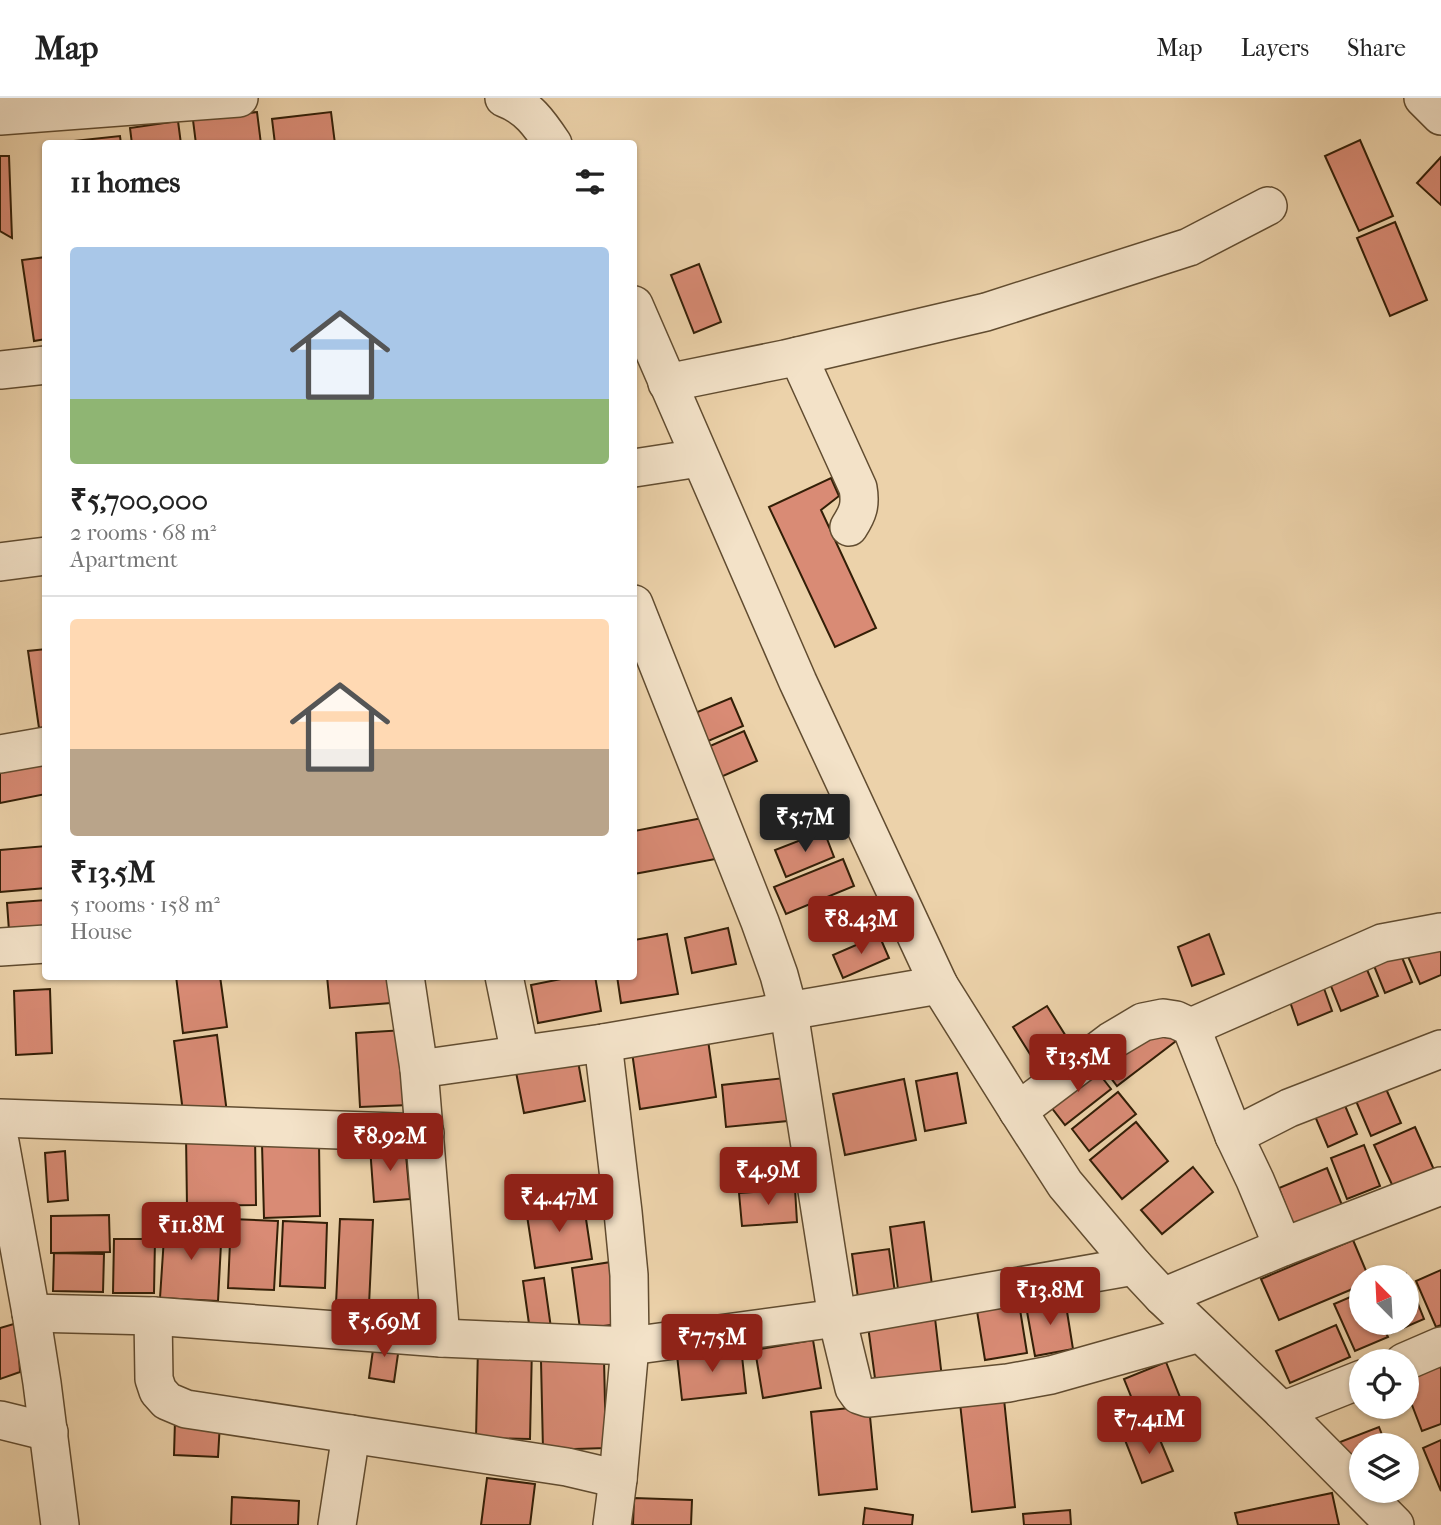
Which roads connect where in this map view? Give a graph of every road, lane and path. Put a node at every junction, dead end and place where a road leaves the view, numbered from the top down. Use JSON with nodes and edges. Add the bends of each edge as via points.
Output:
{"nodes":[{"id":1,"x":239,"y":98,"type":"edge"},
{"id":2,"x":1423,"y":98,"type":"edge"},
{"id":3,"x":510,"y":99,"type":"edge"},
{"id":4,"x":0,"y":116,"type":"edge"},
{"id":5,"x":1441,"y":116,"type":"edge"},
{"id":6,"x":550,"y":140,"type":"edge"},
{"id":7,"x":1268,"y":206,"type":"dead end"},
{"id":8,"x":637,"y":312,"type":"edge"},
{"id":9,"x":798,"y":356,"type":"junction"},
{"id":10,"x":42,"y":365,"type":"edge"},
{"id":11,"x":0,"y":370,"type":"edge"},
{"id":12,"x":667,"y":383,"type":"junction"},
{"id":13,"x":699,"y":458,"type":"junction"},
{"id":14,"x":637,"y":468,"type":"edge"},
{"id":15,"x":849,"y":527,"type":"dead end"},
{"id":16,"x":42,"y":557,"type":"edge"},
{"id":17,"x":0,"y":562,"type":"edge"},
{"id":18,"x":637,"y":612,"type":"edge"},
{"id":19,"x":42,"y":747,"type":"edge"},
{"id":20,"x":0,"y":754,"type":"edge"},
{"id":21,"x":1441,"y":932,"type":"edge"},
{"id":22,"x":42,"y":944,"type":"edge"},
{"id":23,"x":0,"y":947,"type":"edge"},
{"id":24,"x":406,"y":980,"type":"edge"},
{"id":25,"x":505,"y":980,"type":"edge"},
{"id":26,"x":939,"y":985,"type":"junction"},
{"id":27,"x":789,"y":1012,"type":"junction"},
{"id":28,"x":1191,"y":1027,"type":"junction"},
{"id":29,"x":603,"y":1043,"type":"junction"},
{"id":30,"x":1441,"y":1049,"type":"edge"},
{"id":31,"x":520,"y":1055,"type":"junction"},
{"id":32,"x":419,"y":1069,"type":"junction"},
{"id":33,"x":1017,"y":1111,"type":"junction"},
{"id":34,"x":0,"y":1118,"type":"edge"},
{"id":35,"x":425,"y":1133,"type":"junction"},
{"id":36,"x":1234,"y":1136,"type":"junction"},
{"id":37,"x":0,"y":1142,"type":"edge"},
{"id":38,"x":1441,"y":1186,"type":"edge"},
{"id":39,"x":1283,"y":1247,"type":"junction"},
{"id":40,"x":1134,"y":1266,"type":"junction"},
{"id":41,"x":1163,"y":1297,"type":"junction"},
{"id":42,"x":31,"y":1313,"type":"junction"},
{"id":43,"x":153,"y":1316,"type":"junction"},
{"id":44,"x":837,"y":1318,"type":"junction"},
{"id":45,"x":1200,"y":1333,"type":"junction"},
{"id":46,"x":441,"y":1338,"type":"junction"},
{"id":47,"x":630,"y":1346,"type":"junction"},
{"id":48,"x":1441,"y":1346,"type":"edge"},
{"id":49,"x":1419,"y":1356,"type":"edge"},
{"id":50,"x":1349,"y":1384,"type":"edge"},
{"id":51,"x":1282,"y":1411,"type":"junction"},
{"id":52,"x":0,"y":1420,"type":"edge"},
{"id":53,"x":49,"y":1432,"type":"junction"},
{"id":54,"x":351,"y":1434,"type":"junction"},
{"id":55,"x":618,"y":1479,"type":"junction"},
{"id":56,"x":60,"y":1525,"type":"edge"},
{"id":57,"x":337,"y":1525,"type":"edge"},
{"id":58,"x":612,"y":1525,"type":"edge"},
{"id":59,"x":1395,"y":1525,"type":"edge"}],
"edges":[{"from":1,"to":4,"type":"street"},
{"from":2,"to":5,"type":"street"},
{"from":3,"to":6,"type":"street","via":[[534,116]]},
{"from":7,"to":9,"type":"street","via":[[1189,247],[1024,300]]},
{"from":8,"to":12,"type":"street"},
{"from":9,"to":12,"type":"street"},
{"from":9,"to":15,"type":"street","via":[[858,488],[857,515]]},
{"from":10,"to":11,"type":"street"},
{"from":12,"to":13,"type":"street"},
{"from":13,"to":14,"type":"street"},
{"from":13,"to":26,"type":"street"},
{"from":16,"to":17,"type":"street"},
{"from":18,"to":27,"type":"street","via":[[760,922]]},
{"from":19,"to":20,"type":"street"},
{"from":21,"to":28,"type":"street","via":[[1382,943]]},
{"from":22,"to":23,"type":"street"},
{"from":24,"to":32,"type":"street"},
{"from":25,"to":31,"type":"street"},
{"from":26,"to":27,"type":"street"},
{"from":26,"to":33,"type":"street"},
{"from":27,"to":29,"type":"street"},
{"from":27,"to":44,"type":"street"},
{"from":28,"to":33,"type":"street","via":[[1163,1018],[1143,1022]]},
{"from":28,"to":36,"type":"street"},
{"from":29,"to":31,"type":"street"},
{"from":29,"to":47,"type":"street","via":[[625,1224]]},
{"from":30,"to":36,"type":"street","via":[[1289,1108]]},
{"from":31,"to":32,"type":"street"},
{"from":32,"to":35,"type":"street"},
{"from":33,"to":40,"type":"street","via":[[1065,1184]]},
{"from":34,"to":35,"type":"street"},
{"from":35,"to":46,"type":"street"},
{"from":36,"to":39,"type":"street"},
{"from":37,"to":42,"type":"street"},
{"from":38,"to":39,"type":"street"},
{"from":39,"to":41,"type":"street"},
{"from":40,"to":41,"type":"street"},
{"from":40,"to":44,"type":"street"},
{"from":41,"to":45,"type":"street"},
{"from":42,"to":43,"type":"street"},
{"from":42,"to":53,"type":"street"},
{"from":43,"to":46,"type":"street"},
{"from":43,"to":54,"type":"street","via":[[154,1380],[167,1401],[186,1409]]},
{"from":44,"to":45,"type":"street","via":[[854,1388],[868,1398],[1051,1375]]},
{"from":44,"to":47,"type":"street"},
{"from":45,"to":51,"type":"street"},
{"from":46,"to":47,"type":"street"},
{"from":47,"to":55,"type":"street"},
{"from":48,"to":49,"type":"street"},
{"from":50,"to":51,"type":"street"},
{"from":51,"to":59,"type":"street"},
{"from":52,"to":53,"type":"street"},
{"from":53,"to":56,"type":"street"},
{"from":54,"to":55,"type":"street"},
{"from":54,"to":57,"type":"street"},
{"from":55,"to":58,"type":"street"}]}
